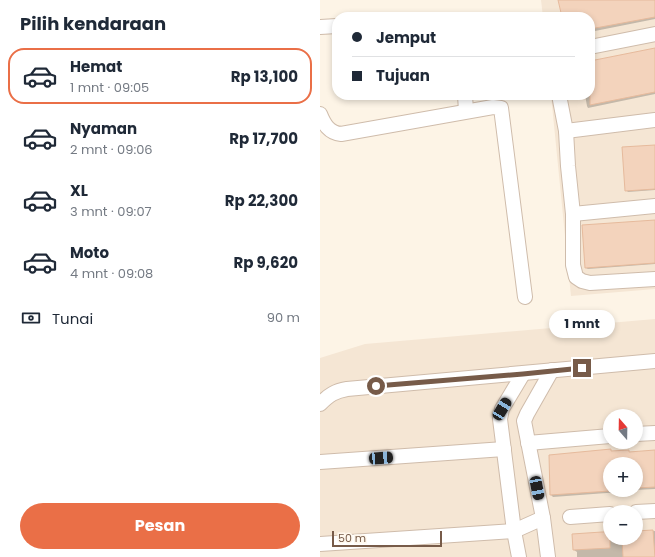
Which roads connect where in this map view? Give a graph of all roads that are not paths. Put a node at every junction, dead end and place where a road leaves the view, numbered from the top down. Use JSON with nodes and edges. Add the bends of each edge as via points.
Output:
{"nodes":[{"id":1,"x":332,"y":26,"type":"edge"},
{"id":2,"x":320,"y":27,"type":"edge"},
{"id":3,"x":655,"y":34,"type":"edge"},
{"id":4,"x":595,"y":46,"type":"edge"},
{"id":5,"x":465,"y":100,"type":"edge"},
{"id":6,"x":560,"y":100,"type":"edge"},
{"id":7,"x":466,"y":111,"type":"junction"},
{"id":8,"x":320,"y":114,"type":"edge"},
{"id":9,"x":655,"y":120,"type":"edge"},
{"id":10,"x":566,"y":131,"type":"junction"},
{"id":11,"x":655,"y":206,"type":"edge"},
{"id":12,"x":573,"y":214,"type":"junction"},
{"id":13,"x":655,"y":279,"type":"edge"},
{"id":14,"x":525,"y":297,"type":"dead end"},
{"id":15,"x":655,"y":361,"type":"edge"},
{"id":16,"x":552,"y":370,"type":"junction"},
{"id":17,"x":523,"y":374,"type":"junction"},
{"id":18,"x":320,"y":404,"type":"edge"},
{"id":19,"x":655,"y":433,"type":"edge"},
{"id":20,"x":643,"y":434,"type":"edge"},
{"id":21,"x":603,"y":437,"type":"edge"},
{"id":22,"x":528,"y":442,"type":"junction"},
{"id":23,"x":504,"y":450,"type":"junction"},
{"id":24,"x":320,"y":462,"type":"edge"},
{"id":25,"x":655,"y":511,"type":"edge"},
{"id":26,"x":643,"y":512,"type":"edge"},
{"id":27,"x":603,"y":515,"type":"edge"},
{"id":28,"x":570,"y":517,"type":"dead end"},
{"id":29,"x":543,"y":518,"type":"junction"},
{"id":30,"x":514,"y":531,"type":"junction"},
{"id":31,"x":320,"y":544,"type":"edge"},
{"id":32,"x":518,"y":557,"type":"edge"},
{"id":33,"x":548,"y":557,"type":"edge"}],
"edges":[{"from":1,"to":2,"type":"street"},
{"from":3,"to":4,"type":"street"},
{"from":5,"to":7,"type":"street"},
{"from":6,"to":10,"type":"street"},
{"from":7,"to":8,"type":"street","via":[[341,134],[332,132]]},
{"from":7,"to":14,"type":"street","via":[[493,107],[501,108],[503,114]]},
{"from":9,"to":10,"type":"street"},
{"from":10,"to":12,"type":"street"},
{"from":11,"to":12,"type":"street"},
{"from":12,"to":13,"type":"street","via":[[573,265],[576,277],[582,282]]},
{"from":15,"to":16,"type":"street"},
{"from":16,"to":17,"type":"street"},
{"from":16,"to":22,"type":"street","via":[[524,421]]},
{"from":17,"to":18,"type":"street","via":[[347,388],[335,391]]},
{"from":17,"to":23,"type":"street","via":[[500,414]]},
{"from":19,"to":20,"type":"street"},
{"from":21,"to":22,"type":"street"},
{"from":22,"to":29,"type":"street"},
{"from":23,"to":24,"type":"street"},
{"from":23,"to":30,"type":"street"},
{"from":25,"to":26,"type":"street"},
{"from":27,"to":28,"type":"street"},
{"from":29,"to":30,"type":"street"},
{"from":29,"to":33,"type":"street"},
{"from":30,"to":31,"type":"street"},
{"from":30,"to":32,"type":"street"}]}
